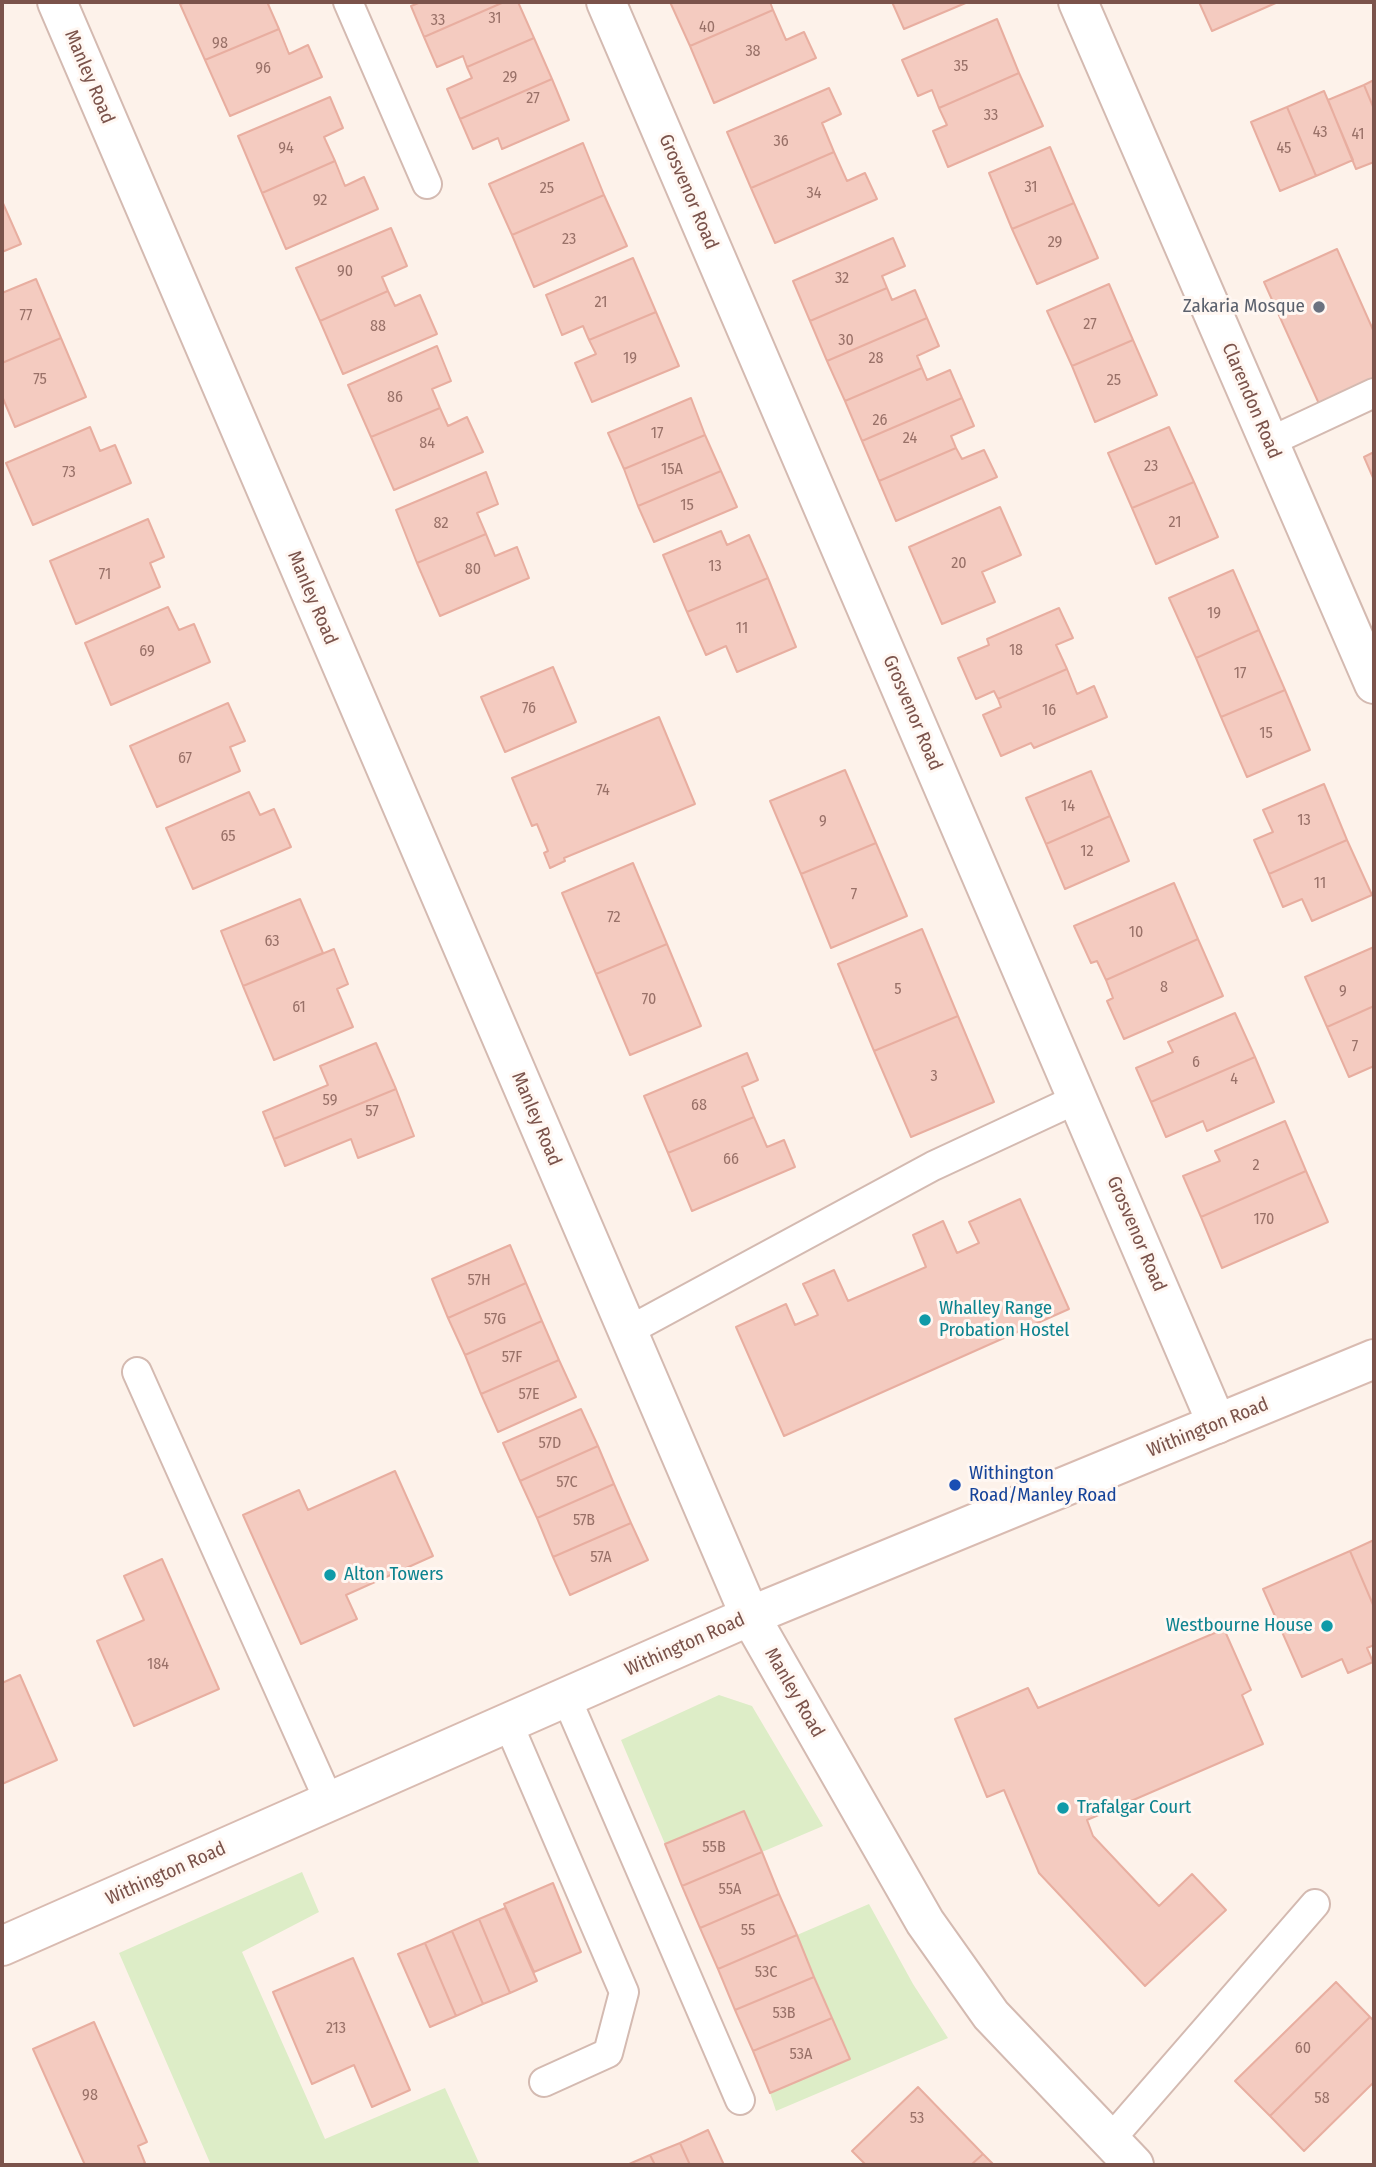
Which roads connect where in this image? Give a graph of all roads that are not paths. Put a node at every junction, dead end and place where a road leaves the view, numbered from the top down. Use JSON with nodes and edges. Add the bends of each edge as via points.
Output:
{"nodes":[{"id":1,"x":57,"y":2,"type":"edge"},
{"id":2,"x":348,"y":2,"type":"edge"},
{"id":3,"x":606,"y":2,"type":"edge"},
{"id":4,"x":1078,"y":2,"type":"edge"},
{"id":5,"x":427,"y":184,"type":"dead end"},
{"id":6,"x":1374,"y":393,"type":"edge"},
{"id":7,"x":1269,"y":442,"type":"junction"},
{"id":8,"x":1374,"y":684,"type":"edge"},
{"id":9,"x":1077,"y":1099,"type":"junction"},
{"id":10,"x":628,"y":1331,"type":"junction"},
{"id":11,"x":1374,"y":1359,"type":"edge"},
{"id":12,"x":136,"y":1373,"type":"dead end"},
{"id":13,"x":1217,"y":1424,"type":"junction"},
{"id":14,"x":750,"y":1616,"type":"junction"},
{"id":15,"x":566,"y":1697,"type":"junction"},
{"id":16,"x":508,"y":1723,"type":"junction"},
{"id":17,"x":329,"y":1801,"type":"junction"},
{"id":18,"x":1315,"y":1904,"type":"dead end"},
{"id":19,"x":2,"y":1946,"type":"edge"},
{"id":20,"x":544,"y":2082,"type":"dead end"},
{"id":21,"x":740,"y":2100,"type":"dead end"},
{"id":22,"x":1122,"y":2153,"type":"edge"}],
"edges":[{"from":1,"to":10,"type":"street","name":"Manley Road"},
{"from":2,"to":5,"type":"lane"},
{"from":3,"to":9,"type":"street","name":"Grosvenor Road"},
{"from":4,"to":7,"type":"street","name":"Clarendon Road"},
{"from":6,"to":7,"type":"lane"},
{"from":7,"to":8,"type":"street","name":"Clarendon Road"},
{"from":9,"to":10,"type":"lane","via":[[933,1166]]},
{"from":9,"to":13,"type":"street","name":"Grosvenor Road"},
{"from":10,"to":14,"type":"street","name":"Manley Road"},
{"from":11,"to":13,"type":"street","name":"Withington Road"},
{"from":12,"to":17,"type":"lane"},
{"from":13,"to":14,"type":"street","name":"Withington Road"},
{"from":14,"to":15,"type":"street","name":"Withington Road"},
{"from":14,"to":22,"type":"street","name":"Manley Road","via":[[925,1922],[992,2015]]},
{"from":15,"to":16,"type":"street","name":"Withington Road"},
{"from":15,"to":21,"type":"lane"},
{"from":16,"to":17,"type":"street","name":"Withington Road"},
{"from":16,"to":20,"type":"lane","via":[[624,1992],[608,2053]]},
{"from":17,"to":19,"type":"street","name":"Withington Road"},
{"from":18,"to":22,"type":"lane"}]}
